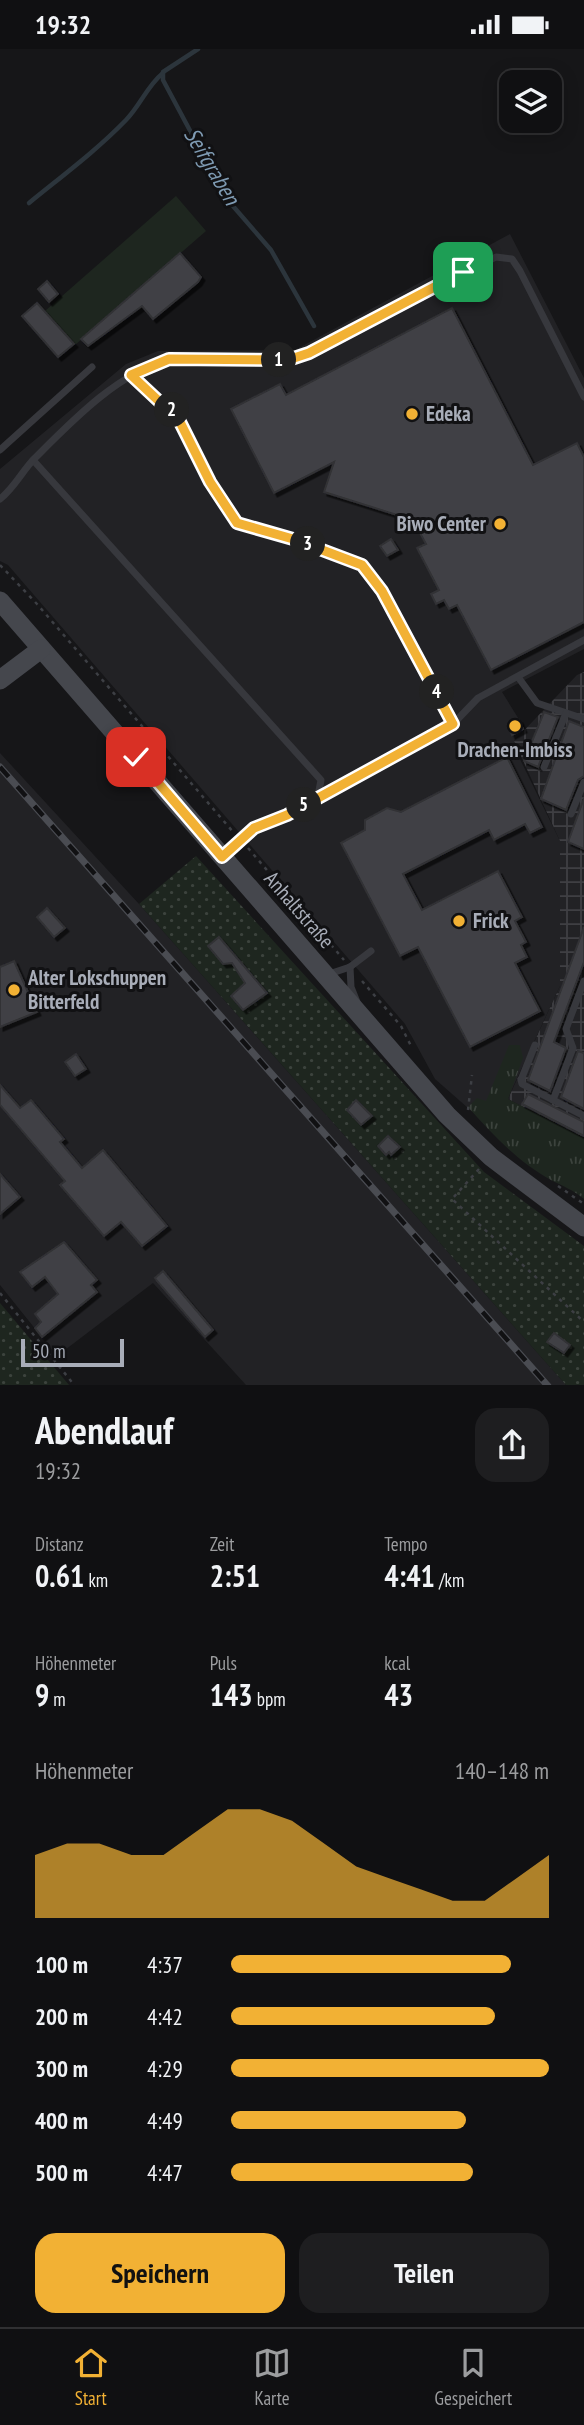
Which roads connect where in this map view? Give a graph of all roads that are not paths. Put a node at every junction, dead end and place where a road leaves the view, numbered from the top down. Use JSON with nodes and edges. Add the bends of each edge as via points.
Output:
{"nodes":[{"id":1,"x":92,"y":367,"type":"dead end"},
{"id":2,"x":131,"y":375,"type":"junction"},
{"id":3,"x":584,"y":397,"type":"edge"},
{"id":4,"x":0,"y":450,"type":"edge"},
{"id":5,"x":33,"y":460,"type":"junction"},
{"id":6,"x":0,"y":499,"type":"edge"},
{"id":7,"x":0,"y":601,"type":"edge"},
{"id":8,"x":584,"y":640,"type":"edge"},
{"id":9,"x":41,"y":649,"type":"junction"},
{"id":10,"x":518,"y":677,"type":"junction"},
{"id":11,"x":0,"y":680,"type":"edge"},
{"id":12,"x":566,"y":713,"type":"junction"},
{"id":13,"x":584,"y":719,"type":"edge"},
{"id":14,"x":453,"y":724,"type":"junction"},
{"id":15,"x":544,"y":767,"type":"dead end"},
{"id":16,"x":584,"y":782,"type":"edge"},
{"id":17,"x":318,"y":796,"type":"junction"},
{"id":18,"x":571,"y":814,"type":"dead end"},
{"id":19,"x":222,"y":857,"type":"junction"},
{"id":20,"x":371,"y":951,"type":"dead end"},
{"id":21,"x":350,"y":967,"type":"junction"},
{"id":22,"x":326,"y":976,"type":"junction"},
{"id":23,"x":584,"y":981,"type":"edge"},
{"id":24,"x":360,"y":1016,"type":"junction"},
{"id":25,"x":535,"y":1045,"type":"dead end"},
{"id":26,"x":553,"y":1100,"type":"junction"},
{"id":27,"x":584,"y":1117,"type":"edge"},
{"id":28,"x":584,"y":1227,"type":"edge"}],
"edges":[{"from":1,"to":4,"type":"lane"},
{"from":2,"to":3,"type":"lane","via":[[169,359],[288,360],[496,257],[512,259],[520,271]]},
{"from":2,"to":5,"type":"lane"},
{"from":2,"to":14,"type":"lane","via":[[179,420],[216,493],[237,523],[362,565],[382,591]]},
{"from":5,"to":6,"type":"lane"},
{"from":5,"to":17,"type":"lane","via":[[321,779]]},
{"from":7,"to":9,"type":"street","name":"Anhaltstraße"},
{"from":8,"to":10,"type":"lane"},
{"from":9,"to":11,"type":"street"},
{"from":9,"to":19,"type":"street","name":"Anhaltstraße"},
{"from":10,"to":12,"type":"lane","via":[[537,703]]},
{"from":10,"to":14,"type":"lane","via":[[478,698]]},
{"from":12,"to":13,"type":"lane"},
{"from":12,"to":15,"type":"lane"},
{"from":14,"to":17,"type":"lane"},
{"from":16,"to":18,"type":"lane"},
{"from":17,"to":19,"type":"lane","via":[[254,828]]},
{"from":19,"to":22,"type":"street","name":"Anhaltstraße"},
{"from":20,"to":21,"type":"lane"},
{"from":21,"to":22,"type":"lane"},
{"from":21,"to":24,"type":"lane"},
{"from":22,"to":24,"type":"street","name":"Anhaltstraße"},
{"from":23,"to":26,"type":"lane","via":[[566,1029],[573,1048]]},
{"from":24,"to":28,"type":"street","name":"Anhaltstraße","via":[[447,1115],[491,1157]]},
{"from":25,"to":26,"type":"lane","via":[[522,1084]]},
{"from":26,"to":27,"type":"lane"}]}
